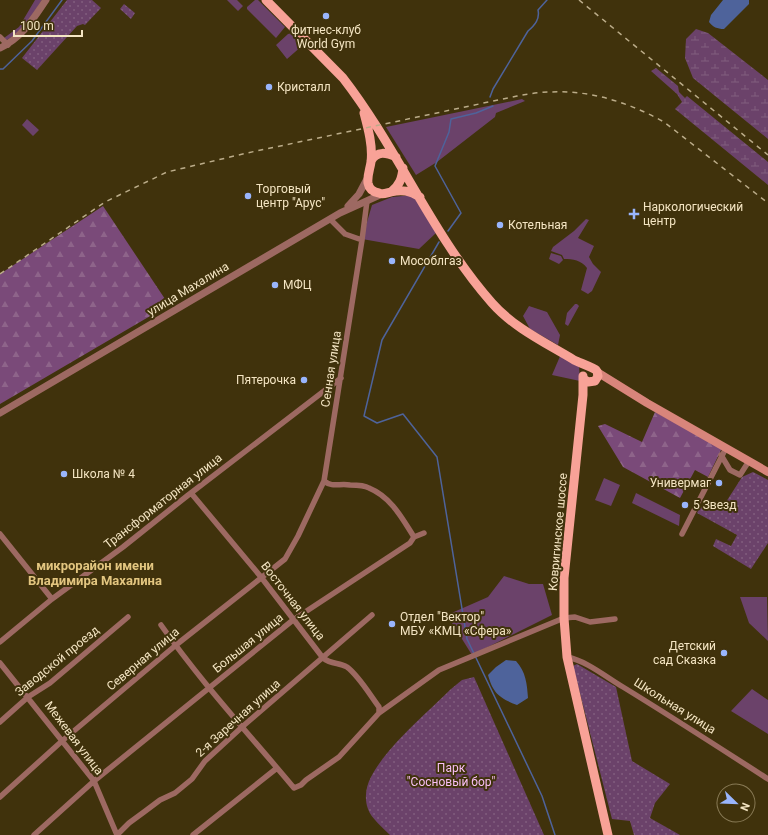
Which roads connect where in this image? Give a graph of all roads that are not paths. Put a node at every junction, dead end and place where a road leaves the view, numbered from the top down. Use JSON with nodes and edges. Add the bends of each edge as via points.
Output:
{"nodes":[{"id":1,"x":46,"y":0,"type":"edge"},
{"id":2,"x":266,"y":0,"type":"edge"},
{"id":3,"x":0,"y":37,"type":"edge"},
{"id":4,"x":8,"y":45,"type":"junction"},
{"id":5,"x":0,"y":48,"type":"edge"},
{"id":6,"x":361,"y":104,"type":"junction"},
{"id":7,"x":396,"y":157,"type":"junction"},
{"id":8,"x":371,"y":161,"type":"junction"},
{"id":9,"x":403,"y":168,"type":"junction"},
{"id":10,"x":368,"y":176,"type":"junction"},
{"id":11,"x":387,"y":193,"type":"junction"},
{"id":12,"x":420,"y":197,"type":"junction"},
{"id":13,"x":367,"y":201,"type":"junction"},
{"id":14,"x":340,"y":213,"type":"junction"},
{"id":15,"x":330,"y":219,"type":"junction"},
{"id":16,"x":362,"y":240,"type":"junction"},
{"id":17,"x":590,"y":376,"type":"junction"},
{"id":18,"x":341,"y":378,"type":"junction"},
{"id":19,"x":0,"y":413,"type":"edge"},
{"id":20,"x":724,"y":452,"type":"junction"},
{"id":21,"x":749,"y":461,"type":"junction"},
{"id":22,"x":768,"y":472,"type":"edge"},
{"id":23,"x":324,"y":480,"type":"junction"},
{"id":24,"x":191,"y":493,"type":"junction"},
{"id":25,"x":424,"y":533,"type":"dead end"},
{"id":26,"x":0,"y":534,"type":"edge"},
{"id":27,"x":682,"y":534,"type":"dead end"},
{"id":28,"x":298,"y":536,"type":"joint"},
{"id":29,"x":414,"y":537,"type":"junction"},
{"id":30,"x":261,"y":577,"type":"junction"},
{"id":31,"x":52,"y":599,"type":"junction"},
{"id":32,"x":372,"y":615,"type":"dead end"},
{"id":33,"x":128,"y":617,"type":"dead end"},
{"id":34,"x":564,"y":618,"type":"junction"},
{"id":35,"x":615,"y":619,"type":"dead end"},
{"id":36,"x":294,"y":620,"type":"junction"},
{"id":37,"x":162,"y":625,"type":"dead end"},
{"id":38,"x":0,"y":642,"type":"edge"},
{"id":39,"x":176,"y":646,"type":"junction"},
{"id":40,"x":567,"y":657,"type":"junction"},
{"id":41,"x":323,"y":658,"type":"junction"},
{"id":42,"x":0,"y":663,"type":"edge"},
{"id":43,"x":209,"y":688,"type":"junction"},
{"id":44,"x":28,"y":697,"type":"junction"},
{"id":45,"x":379,"y":713,"type":"junction"},
{"id":46,"x":0,"y":722,"type":"edge"},
{"id":47,"x":242,"y":727,"type":"junction"},
{"id":48,"x":62,"y":741,"type":"junction"},
{"id":49,"x":277,"y":768,"type":"junction"},
{"id":50,"x":768,"y":779,"type":"edge"},
{"id":51,"x":94,"y":781,"type":"junction"},
{"id":52,"x":0,"y":797,"type":"edge"},
{"id":53,"x":34,"y":835,"type":"edge"},
{"id":54,"x":117,"y":835,"type":"edge"},
{"id":55,"x":193,"y":835,"type":"edge"},
{"id":56,"x":608,"y":835,"type":"edge"}],
"edges":[{"from":1,"to":4,"type":"street","via":[[25,29]]},
{"from":2,"to":6,"type":"main road","via":[[343,78]]},
{"from":3,"to":4,"type":"street"},
{"from":4,"to":5,"type":"street"},
{"from":6,"to":7,"type":"main road"},
{"from":6,"to":8,"type":"main road","via":[[368,128]]},
{"from":7,"to":8,"type":"main road","via":[[382,153]]},
{"from":7,"to":9,"type":"main road"},
{"from":8,"to":10,"type":"main road"},
{"from":9,"to":11,"type":"main road","via":[[398,185]]},
{"from":9,"to":12,"type":"main road"},
{"from":10,"to":11,"type":"main road","via":[[370,188],[375,192]]},
{"from":10,"to":14,"type":"street","via":[[359,194]]},
{"from":11,"to":12,"type":"main road","via":[[403,190]]},
{"from":11,"to":13,"type":"street","name":"улица Махалина"},
{"from":12,"to":17,"type":"main road","via":[[456,255],[493,304],[523,329],[577,361]]},
{"from":13,"to":14,"type":"street","name":"улица Махалина"},
{"from":13,"to":16,"type":"street","name":"Сенная улица"},
{"from":14,"to":15,"type":"street","name":"улица Махалина"},
{"from":15,"to":16,"type":"street","via":[[345,234]]},
{"from":15,"to":19,"type":"street","name":"улица Махалина"},
{"from":16,"to":18,"type":"street","name":"Сенная улица"},
{"from":17,"to":20,"type":"main road","via":[[612,382]]},
{"from":17,"to":34,"type":"main road","name":"Ковригинское шоссе","via":[[583,395],[564,578]]},
{"from":18,"to":23,"type":"street","name":"Сенная улица"},
{"from":18,"to":24,"type":"street","name":"Трансформаторная улица"},
{"from":20,"to":21,"type":"main road"},
{"from":20,"to":21,"type":"street","via":[[730,470],[740,475]]},
{"from":20,"to":27,"type":"street"},
{"from":21,"to":22,"type":"main road"},
{"from":23,"to":28,"type":"street","name":"Сенная улица"},
{"from":23,"to":29,"type":"street","via":[[330,485],[368,487],[388,499]]},
{"from":24,"to":30,"type":"street","name":"Восточная улица"},
{"from":24,"to":31,"type":"street","name":"Трансформаторная улица"},
{"from":25,"to":29,"type":"street","name":"Большая улица"},
{"from":26,"to":31,"type":"street"},
{"from":28,"to":30,"type":"street","name":"Северная улица","via":[[285,558]]},
{"from":29,"to":36,"type":"street","name":"Большая улица"},
{"from":30,"to":36,"type":"street","name":"Восточная улица"},
{"from":30,"to":39,"type":"street","name":"Северная улица"},
{"from":31,"to":38,"type":"street","name":"Трансформаторная улица"},
{"from":32,"to":41,"type":"street","name":"2-я Заречная улица"},
{"from":33,"to":44,"type":"street","name":"Заводской проезд","via":[[50,683]]},
{"from":34,"to":35,"type":"street","via":[[575,616],[590,622]]},
{"from":34,"to":40,"type":"main road","name":"Ковригинское шоссе"},
{"from":34,"to":45,"type":"street","via":[[440,670]]},
{"from":36,"to":41,"type":"street","name":"Восточная улица"},
{"from":36,"to":43,"type":"street","name":"Большая улица"},
{"from":37,"to":39,"type":"street"},
{"from":39,"to":43,"type":"street"},
{"from":39,"to":48,"type":"street","name":"Северная улица"},
{"from":40,"to":50,"type":"street","name":"Школьная улица","via":[[600,673]]},
{"from":40,"to":56,"type":"main road","name":"Ковригинское шоссе"},
{"from":41,"to":45,"type":"street","name":"Восточная улица","via":[[346,666],[379,707]]},
{"from":41,"to":47,"type":"street","name":"2-я Заречная улица"},
{"from":42,"to":44,"type":"street","name":"Межевая улица"},
{"from":43,"to":47,"type":"street"},
{"from":43,"to":51,"type":"street","name":"Большая улица"},
{"from":44,"to":46,"type":"street","name":"Заводской проезд"},
{"from":44,"to":48,"type":"street","name":"Межевая улица"},
{"from":45,"to":49,"type":"street","via":[[339,757],[301,785],[294,788]]},
{"from":47,"to":49,"type":"street"},
{"from":47,"to":54,"type":"street","name":"2-я Заречная улица","via":[[200,766],[192,779],[129,823]]},
{"from":48,"to":51,"type":"street","name":"Межевая улица"},
{"from":48,"to":52,"type":"street","name":"Северная улица"},
{"from":49,"to":55,"type":"street"},
{"from":51,"to":53,"type":"street","name":"Большая улица"},
{"from":51,"to":54,"type":"street","name":"Межевая улица"}]}
